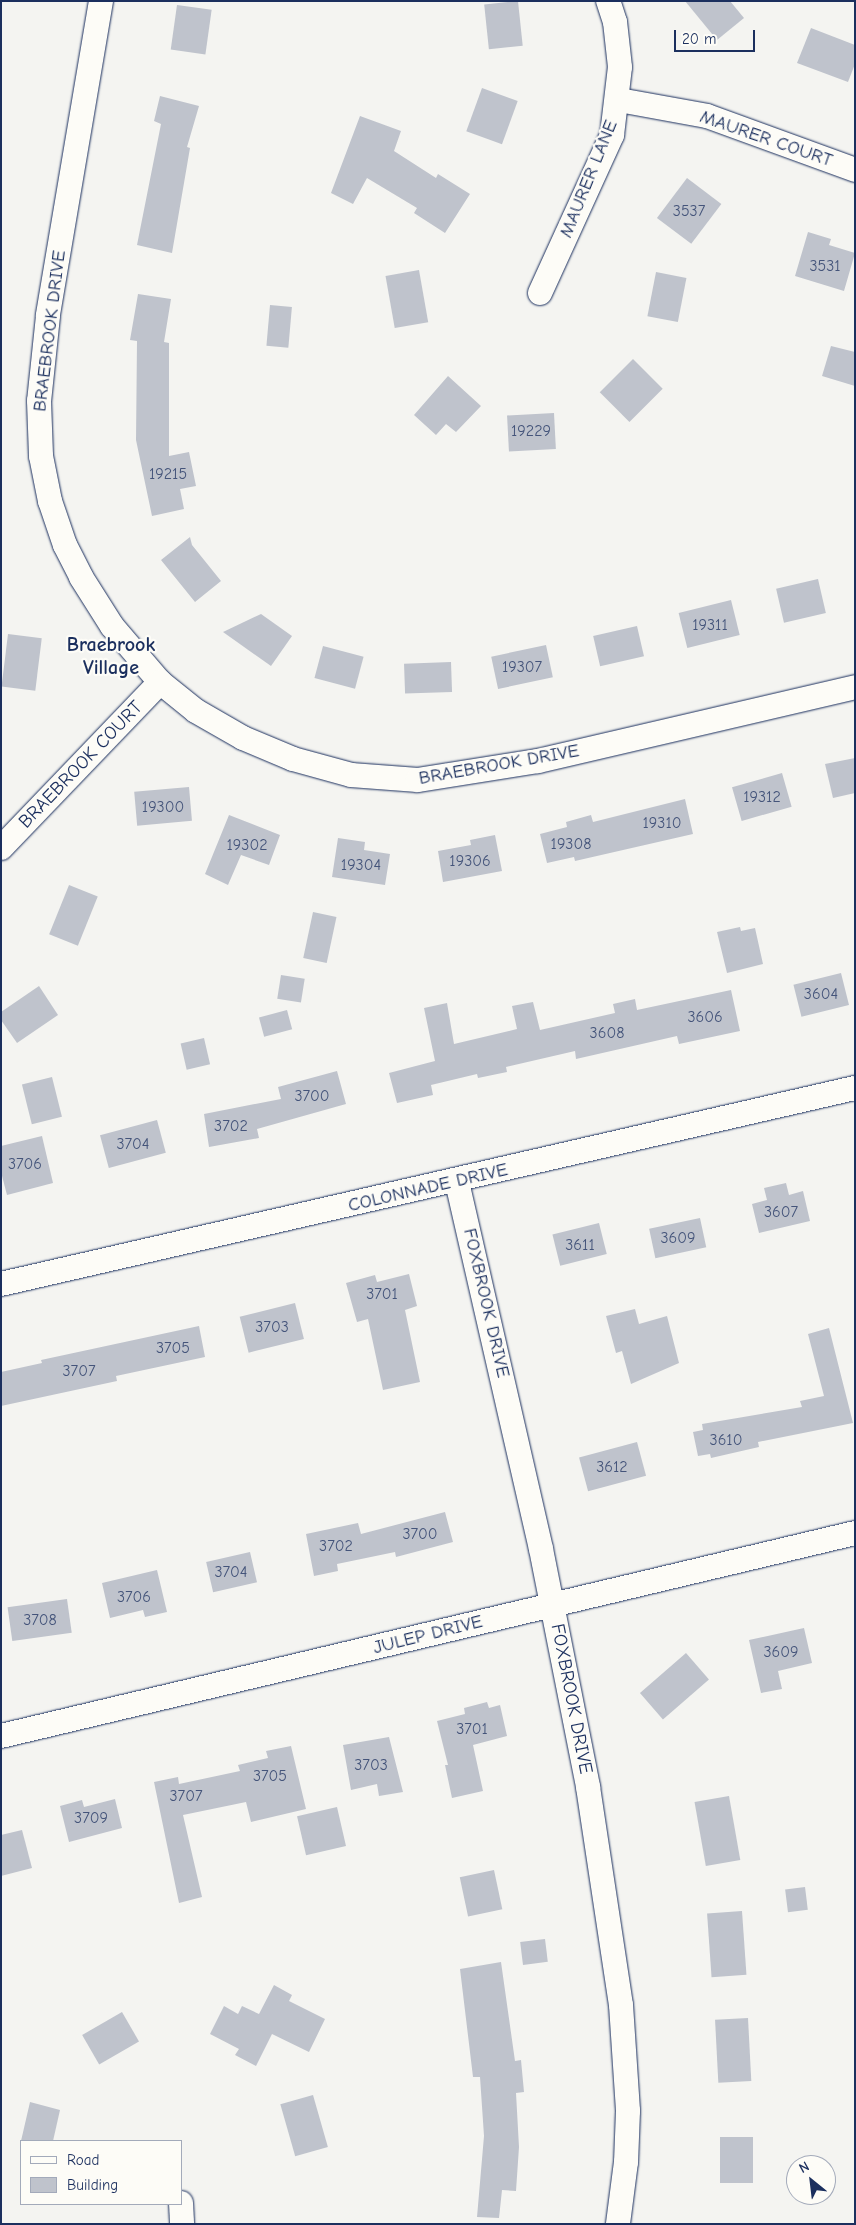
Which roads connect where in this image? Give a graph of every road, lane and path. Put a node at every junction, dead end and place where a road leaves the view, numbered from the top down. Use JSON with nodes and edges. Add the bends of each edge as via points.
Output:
{"nodes":[{"id":1,"x":100,"y":1,"type":"edge"},
{"id":2,"x":608,"y":1,"type":"edge"},
{"id":3,"x":619,"y":100,"type":"junction"},
{"id":4,"x":855,"y":170,"type":"edge"},
{"id":5,"x":540,"y":293,"type":"dead end"},
{"id":6,"x":160,"y":682,"type":"junction"},
{"id":7,"x":855,"y":687,"type":"edge"},
{"id":8,"x":1,"y":848,"type":"edge"},
{"id":9,"x":855,"y":1088,"type":"edge"},
{"id":10,"x":457,"y":1182,"type":"junction"},
{"id":11,"x":1,"y":1284,"type":"edge"},
{"id":12,"x":855,"y":1533,"type":"edge"},
{"id":13,"x":552,"y":1604,"type":"junction"},
{"id":14,"x":1,"y":1736,"type":"edge"},
{"id":15,"x":181,"y":2205,"type":"edge"},
{"id":16,"x":182,"y":2224,"type":"edge"},
{"id":17,"x":618,"y":2224,"type":"edge"}],
"edges":[{"from":1,"to":6,"type":"street","name":"BRAEBROOK DRIVE","via":[[48,316],[39,401],[41,456],[50,501],[65,545],[81,577],[112,626]]},
{"from":2,"to":3,"type":"street","name":"MAURER LANE","via":[[615,22],[620,68]]},
{"from":3,"to":4,"type":"street","name":"MAURER COURT","via":[[707,116]]},
{"from":3,"to":5,"type":"street","name":"MAURER LANE","via":[[608,144]]},
{"from":6,"to":7,"type":"street","name":"BRAEBROOK DRIVE","via":[[243,738],[293,759],[351,775],[418,780],[538,761]]},
{"from":6,"to":8,"type":"street","name":"BRAEBROOK COURT"},
{"from":9,"to":10,"type":"street","name":"COLONNADE DRIVE"},
{"from":10,"to":11,"type":"street","name":"COLONNADE DRIVE"},
{"from":10,"to":13,"type":"street","name":"FOXBROOK DRIVE"},
{"from":12,"to":13,"type":"street","name":"JULEP DRIVE"},
{"from":13,"to":14,"type":"street","name":"JULEP DRIVE"},
{"from":13,"to":17,"type":"street","name":"FOXBROOK DRIVE","via":[[588,1787],[621,2005],[628,2111],[626,2162]]},
{"from":15,"to":16,"type":"street"}]}
